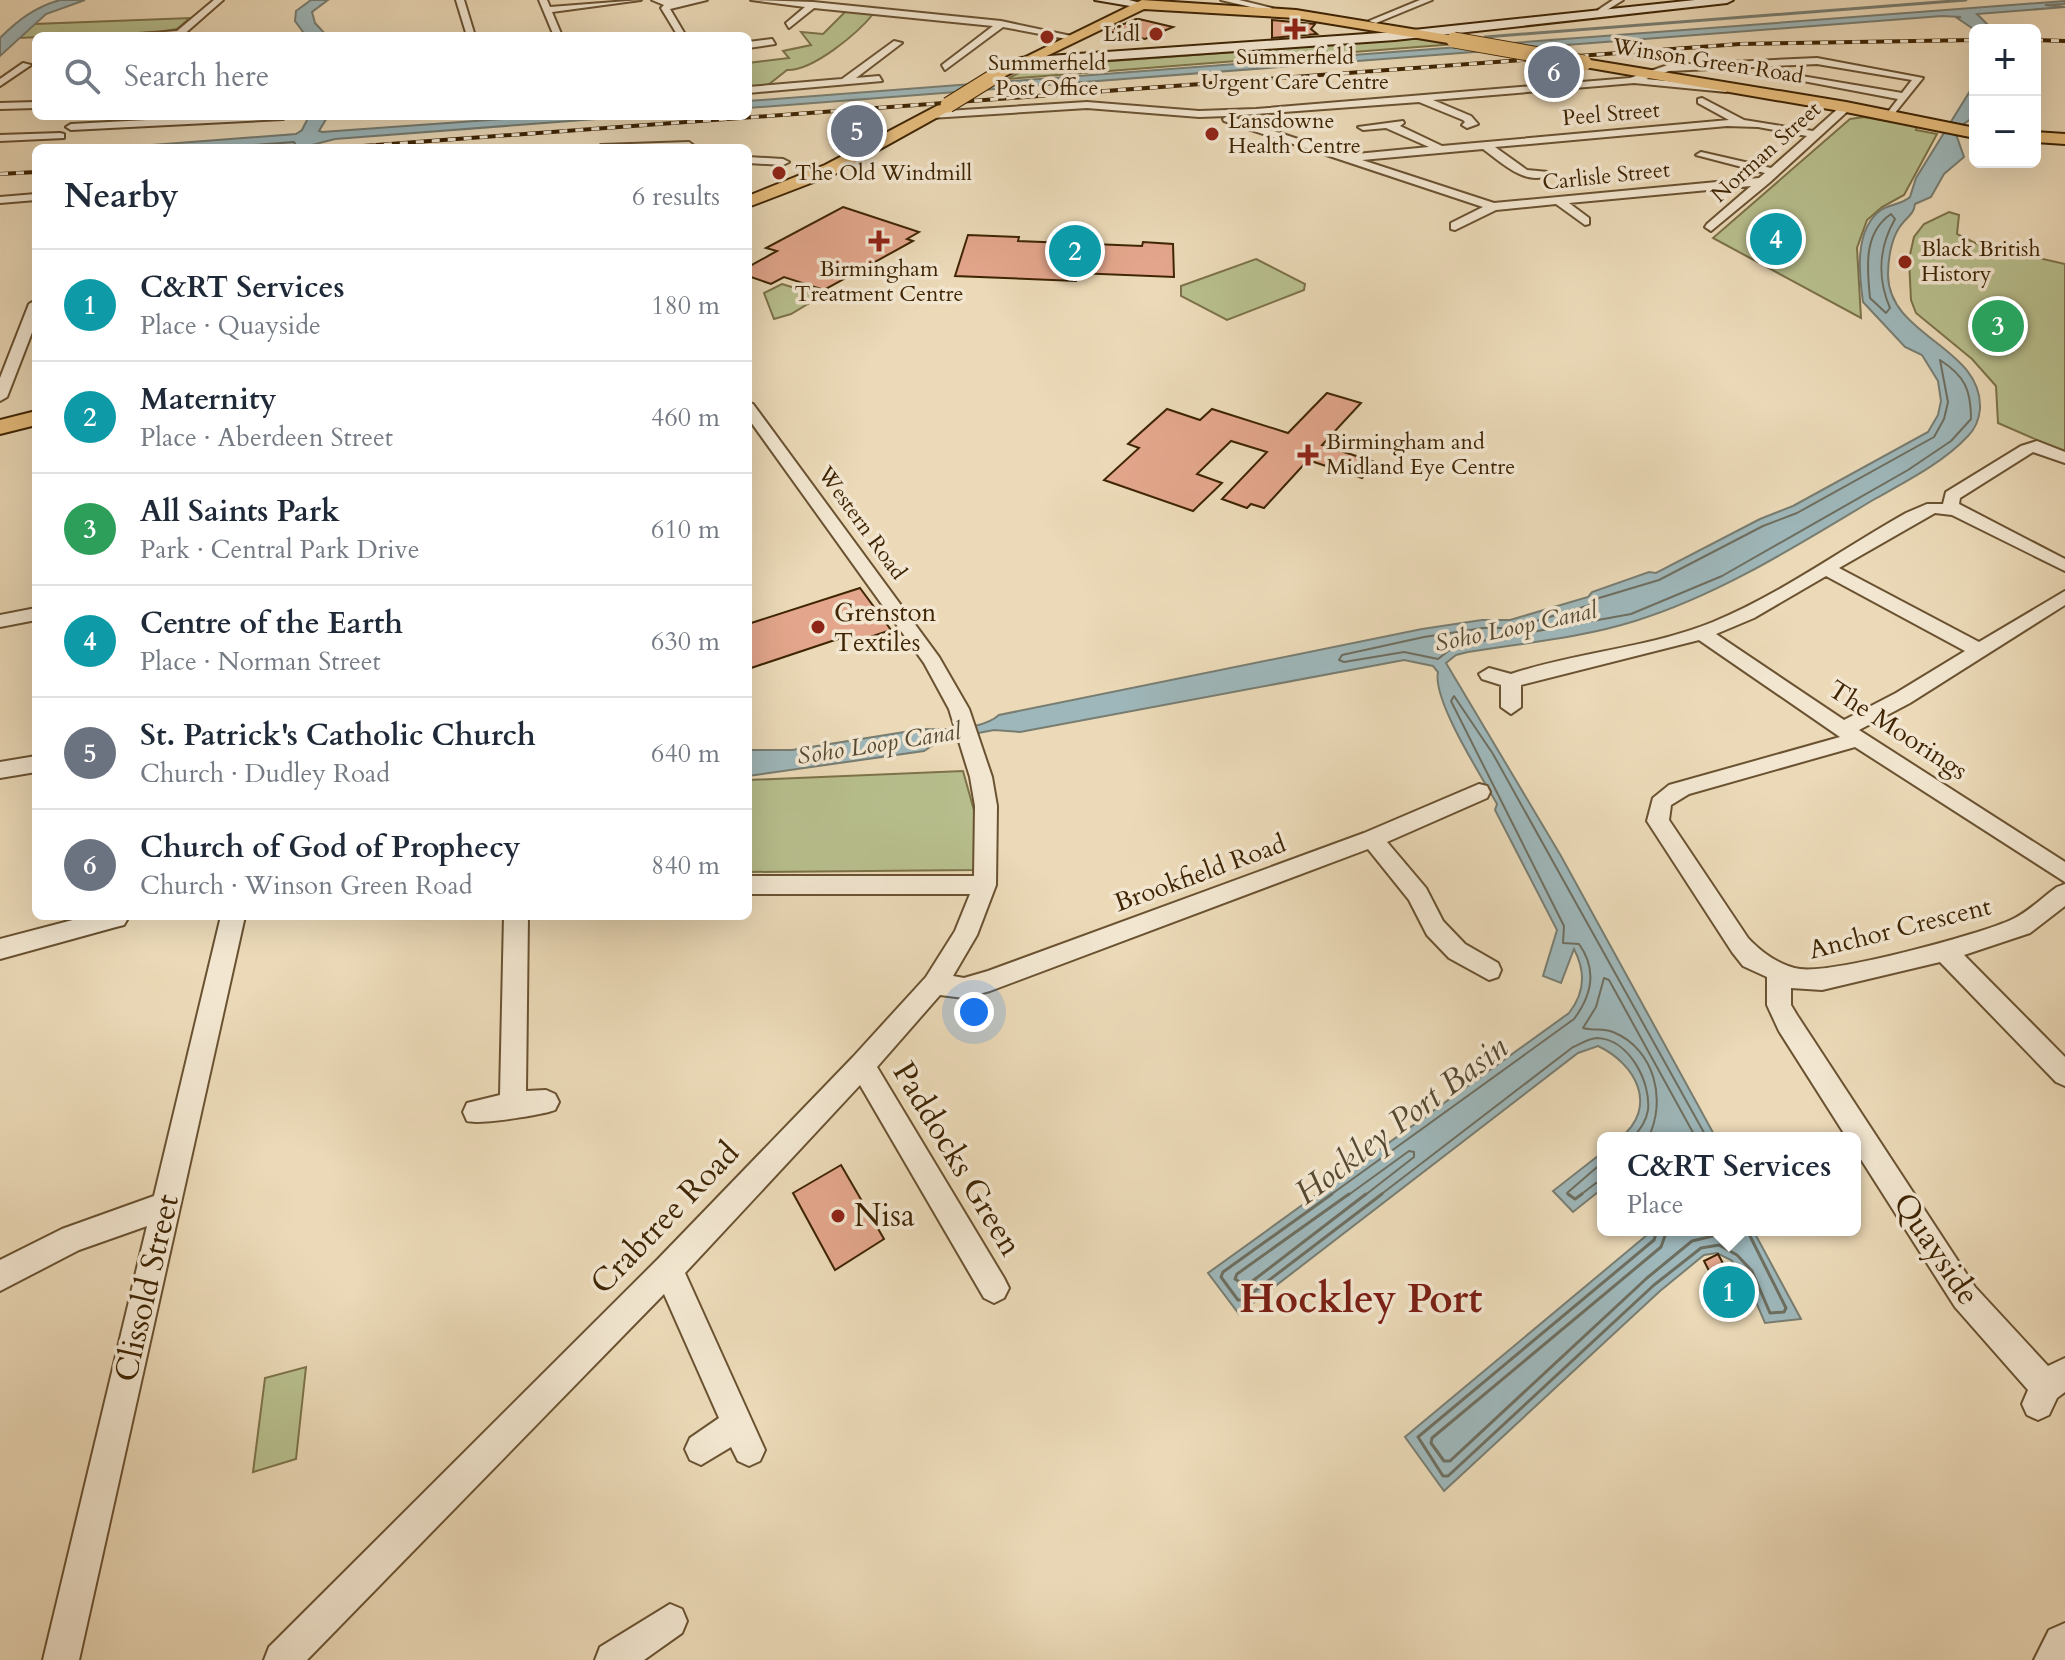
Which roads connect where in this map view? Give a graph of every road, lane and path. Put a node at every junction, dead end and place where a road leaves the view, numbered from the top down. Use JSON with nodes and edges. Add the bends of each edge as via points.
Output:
{"nodes":[{"id":1,"x":219,"y":0,"type":"edge"},
{"id":2,"x":460,"y":0,"type":"edge"},
{"id":3,"x":637,"y":0,"type":"edge"},
{"id":4,"x":656,"y":0,"type":"edge"},
{"id":5,"x":703,"y":0,"type":"edge"},
{"id":6,"x":755,"y":0,"type":"edge"},
{"id":7,"x":1101,"y":0,"type":"edge"},
{"id":8,"x":1428,"y":0,"type":"edge"},
{"id":9,"x":1619,"y":0,"type":"edge"},
{"id":10,"x":1727,"y":0,"type":"edge"},
{"id":11,"x":1147,"y":2,"type":"edge"},
{"id":12,"x":1232,"y":4,"type":"edge"},
{"id":13,"x":545,"y":5,"type":"edge"},
{"id":14,"x":671,"y":5,"type":"junction"},
{"id":15,"x":813,"y":5,"type":"junction"},
{"id":16,"x":1268,"y":8,"type":"dead end"},
{"id":17,"x":1606,"y":14,"type":"junction"},
{"id":18,"x":811,"y":21,"type":"dead end"},
{"id":19,"x":1393,"y":22,"type":"dead end"},
{"id":20,"x":1001,"y":24,"type":"junction"},
{"id":21,"x":1376,"y":26,"type":"junction"},
{"id":22,"x":182,"y":32,"type":"edge"},
{"id":23,"x":470,"y":32,"type":"edge"},
{"id":24,"x":556,"y":32,"type":"edge"},
{"id":25,"x":680,"y":32,"type":"edge"},
{"id":26,"x":1418,"y":34,"type":"junction"},
{"id":27,"x":1072,"y":37,"type":"junction"},
{"id":28,"x":772,"y":42,"type":"dead end"},
{"id":29,"x":752,"y":44,"type":"edge"},
{"id":30,"x":897,"y":47,"type":"dead end"},
{"id":31,"x":32,"y":56,"type":"edge"},
{"id":32,"x":1020,"y":62,"type":"junction"},
{"id":33,"x":31,"y":65,"type":"edge"},
{"id":34,"x":1726,"y":65,"type":"junction"},
{"id":35,"x":945,"y":67,"type":"dead end"},
{"id":36,"x":1647,"y":74,"type":"junction"},
{"id":37,"x":879,"y":79,"type":"dead end"},
{"id":38,"x":1631,"y":81,"type":"junction"},
{"id":39,"x":844,"y":82,"type":"junction"},
{"id":40,"x":0,"y":83,"type":"edge"},
{"id":41,"x":752,"y":90,"type":"edge"},
{"id":42,"x":1765,"y":92,"type":"junction"},
{"id":43,"x":0,"y":93,"type":"edge"},
{"id":44,"x":12,"y":93,"type":"dead end"},
{"id":45,"x":1905,"y":97,"type":"junction"},
{"id":46,"x":1420,"y":98,"type":"junction"},
{"id":47,"x":1702,"y":101,"type":"dead end"},
{"id":48,"x":32,"y":105,"type":"edge"},
{"id":49,"x":0,"y":106,"type":"edge"},
{"id":50,"x":1846,"y":107,"type":"junction"},
{"id":51,"x":931,"y":115,"type":"junction"},
{"id":52,"x":1215,"y":115,"type":"junction"},
{"id":53,"x":1890,"y":116,"type":"junction"},
{"id":54,"x":79,"y":120,"type":"edge"},
{"id":55,"x":206,"y":120,"type":"edge"},
{"id":56,"x":1408,"y":123,"type":"dead end"},
{"id":57,"x":1741,"y":123,"type":"junction"},
{"id":58,"x":1387,"y":124,"type":"junction"},
{"id":59,"x":1467,"y":125,"type":"dead end"},
{"id":60,"x":71,"y":127,"type":"junction"},
{"id":61,"x":1363,"y":127,"type":"dead end"},
{"id":62,"x":1969,"y":132,"type":"edge"},
{"id":63,"x":1816,"y":135,"type":"junction"},
{"id":64,"x":60,"y":136,"type":"junction"},
{"id":65,"x":2041,"y":137,"type":"edge"},
{"id":66,"x":0,"y":138,"type":"edge"},
{"id":67,"x":2065,"y":139,"type":"edge"},
{"id":68,"x":51,"y":144,"type":"edge"},
{"id":69,"x":1485,"y":145,"type":"junction"},
{"id":70,"x":1442,"y":149,"type":"junction"},
{"id":71,"x":1701,"y":155,"type":"dead end"},
{"id":72,"x":1346,"y":158,"type":"junction"},
{"id":73,"x":752,"y":160,"type":"edge"},
{"id":74,"x":783,"y":162,"type":"dead end"},
{"id":75,"x":1775,"y":172,"type":"junction"},
{"id":76,"x":1544,"y":174,"type":"dead end"},
{"id":77,"x":1765,"y":181,"type":"junction"},
{"id":78,"x":32,"y":197,"type":"edge"},
{"id":79,"x":0,"y":200,"type":"edge"},
{"id":80,"x":752,"y":201,"type":"edge"},
{"id":81,"x":1559,"y":201,"type":"junction"},
{"id":82,"x":1493,"y":207,"type":"junction"},
{"id":83,"x":1585,"y":221,"type":"dead end"},
{"id":84,"x":1455,"y":226,"type":"dead end"},
{"id":85,"x":1711,"y":227,"type":"dead end"},
{"id":86,"x":32,"y":314,"type":"edge"},
{"id":87,"x":0,"y":397,"type":"edge"},
{"id":88,"x":752,"y":413,"type":"edge"},
{"id":89,"x":32,"y":419,"type":"edge"},
{"id":90,"x":0,"y":427,"type":"edge"},
{"id":91,"x":2065,"y":458,"type":"edge"},
{"id":92,"x":1956,"y":511,"type":"junction"},
{"id":93,"x":2065,"y":566,"type":"edge"},
{"id":94,"x":1827,"y":569,"type":"junction"},
{"id":95,"x":2065,"y":597,"type":"edge"},
{"id":96,"x":32,"y":615,"type":"edge"},
{"id":97,"x":0,"y":621,"type":"edge"},
{"id":98,"x":1701,"y":632,"type":"junction"},
{"id":99,"x":1980,"y":651,"type":"junction"},
{"id":100,"x":1489,"y":674,"type":"dead end"},
{"id":101,"x":1511,"y":681,"type":"junction"},
{"id":102,"x":1511,"y":707,"type":"dead end"},
{"id":103,"x":1850,"y":734,"type":"junction"},
{"id":104,"x":32,"y":765,"type":"edge"},
{"id":105,"x":977,"y":769,"type":"joint"},
{"id":106,"x":0,"y":770,"type":"edge"},
{"id":107,"x":1479,"y":792,"type":"dead end"},
{"id":108,"x":1372,"y":839,"type":"junction"},
{"id":109,"x":2065,"y":873,"type":"edge"},
{"id":110,"x":752,"y":885,"type":"edge"},
{"id":111,"x":985,"y":885,"type":"junction"},
{"id":112,"x":2065,"y":893,"type":"edge"},
{"id":113,"x":109,"y":920,"type":"edge"},
{"id":114,"x":232,"y":920,"type":"edge"},
{"id":115,"x":516,"y":920,"type":"edge"},
{"id":116,"x":0,"y":949,"type":"edge"},
{"id":117,"x":1945,"y":951,"type":"junction"},
{"id":118,"x":1489,"y":970,"type":"dead end"},
{"id":119,"x":1779,"y":973,"type":"junction"},
{"id":120,"x":935,"y":984,"type":"junction"},
{"id":121,"x":862,"y":1065,"type":"junction"},
{"id":122,"x":2065,"y":1074,"type":"edge"},
{"id":123,"x":546,"y":1102,"type":"dead end"},
{"id":124,"x":513,"y":1104,"type":"junction"},
{"id":125,"x":476,"y":1112,"type":"dead end"},
{"id":126,"x":1859,"y":1132,"type":"edge"},
{"id":127,"x":1861,"y":1136,"type":"edge"},
{"id":128,"x":167,"y":1205,"type":"junction"},
{"id":129,"x":668,"y":1269,"type":"junction"},
{"id":130,"x":0,"y":1276,"type":"edge"},
{"id":131,"x":994,"y":1288,"type":"dead end"},
{"id":132,"x":2050,"y":1388,"type":"edge"},
{"id":133,"x":701,"y":1449,"type":"dead end"},
{"id":134,"x":670,"y":1621,"type":"dead end"},
{"id":135,"x":2065,"y":1646,"type":"edge"},
{"id":136,"x":61,"y":1660,"type":"edge"},
{"id":137,"x":282,"y":1660,"type":"edge"},
{"id":138,"x":613,"y":1660,"type":"edge"},
{"id":139,"x":2057,"y":1660,"type":"edge"}],
"edges":[{"from":1,"to":22,"type":"street"},
{"from":2,"to":23,"type":"street"},
{"from":3,"to":13,"type":"street"},
{"from":4,"to":14,"type":"street"},
{"from":5,"to":14,"type":"street"},
{"from":6,"to":15,"type":"street"},
{"from":7,"to":11,"type":"main road"},
{"from":8,"to":21,"type":"street"},
{"from":9,"to":17,"type":"street","via":[[1602,10]]},
{"from":10,"to":17,"type":"main road"},
{"from":11,"to":12,"type":"main road","name":"Winson Green Road"},
{"from":11,"to":27,"type":"main road"},
{"from":12,"to":16,"type":"street","name":"Winson Green Road"},
{"from":12,"to":21,"type":"main road","name":"Winson Green Road"},
{"from":13,"to":24,"type":"street"},
{"from":14,"to":25,"type":"street","via":[[665,8]]},
{"from":15,"to":18,"type":"street","via":[[792,22]]},
{"from":15,"to":20,"type":"street"},
{"from":17,"to":26,"type":"main road"},
{"from":19,"to":21,"type":"street"},
{"from":20,"to":27,"type":"street"},
{"from":20,"to":35,"type":"street"},
{"from":21,"to":26,"type":"main road","name":"Winson Green Road"},
{"from":21,"to":32,"type":"main road"},
{"from":26,"to":36,"type":"main road","name":"Winson Green Road","bridge":true},
{"from":27,"to":32,"type":"main road"},
{"from":28,"to":29,"type":"street"},
{"from":30,"to":39,"type":"street"},
{"from":31,"to":33,"type":"street","via":[[19,65]]},
{"from":32,"to":51,"type":"main road","bridge":true},
{"from":33,"to":40,"type":"street"},
{"from":34,"to":36,"type":"street"},
{"from":34,"to":45,"type":"street"},
{"from":34,"to":45,"type":"street","via":[[1806,62],[1918,78]]},
{"from":36,"to":38,"type":"street"},
{"from":36,"to":42,"type":"main road","name":"Winson Green Road"},
{"from":37,"to":39,"type":"street"},
{"from":38,"to":42,"type":"street"},
{"from":38,"to":46,"type":"street"},
{"from":39,"to":41,"type":"street"},
{"from":42,"to":50,"type":"main road","name":"Winson Green Road"},
{"from":43,"to":44,"type":"street"},
{"from":45,"to":53,"type":"street"},
{"from":46,"to":52,"type":"street"},
{"from":46,"to":59,"type":"street","via":[[1473,124]]},
{"from":47,"to":57,"type":"street","name":"Peel Street"},
{"from":48,"to":49,"type":"street"},
{"from":50,"to":53,"type":"main road","name":"Winson Green Road"},
{"from":50,"to":63,"type":"street","name":"Norman Street"},
{"from":51,"to":52,"type":"street","via":[[1087,105]]},
{"from":51,"to":80,"type":"main road","via":[[823,174]]},
{"from":52,"to":72,"type":"street"},
{"from":53,"to":62,"type":"main road","name":"Winson Green Road"},
{"from":54,"to":60,"type":"street"},
{"from":55,"to":60,"type":"street"},
{"from":56,"to":58,"type":"street"},
{"from":57,"to":63,"type":"street","name":"Peel Street"},
{"from":57,"to":69,"type":"street","name":"Peel Street"},
{"from":58,"to":61,"type":"street"},
{"from":58,"to":70,"type":"street","name":"Peel Street"},
{"from":60,"to":64,"type":"street"},
{"from":63,"to":75,"type":"street","name":"Norman Street"},
{"from":64,"to":66,"type":"street"},
{"from":64,"to":68,"type":"street"},
{"from":65,"to":67,"type":"main road"},
{"from":69,"to":70,"type":"street","name":"Peel Street"},
{"from":69,"to":76,"type":"street","via":[[1524,173]]},
{"from":70,"to":72,"type":"street","name":"Peel Street"},
{"from":71,"to":75,"type":"street"},
{"from":72,"to":82,"type":"street"},
{"from":73,"to":74,"type":"street"},
{"from":75,"to":77,"type":"street","name":"Norman Street"},
{"from":77,"to":81,"type":"street","name":"Carlisle Street"},
{"from":77,"to":85,"type":"street","name":"Norman Street"},
{"from":78,"to":79,"type":"street"},
{"from":81,"to":82,"type":"street","name":"Carlisle Street"},
{"from":81,"to":83,"type":"street"},
{"from":82,"to":84,"type":"street","name":"Carlisle Street"},
{"from":86,"to":87,"type":"street"},
{"from":88,"to":105,"type":"street","name":"Western Road","via":[[932,661],[959,709]]},
{"from":89,"to":90,"type":"main road"},
{"from":91,"to":92,"type":"street","via":[[2037,446],[1952,496]]},
{"from":92,"to":93,"type":"street"},
{"from":92,"to":94,"type":"street","via":[[1933,508],[1912,517]]},
{"from":94,"to":98,"type":"street"},
{"from":94,"to":99,"type":"street"},
{"from":95,"to":99,"type":"street"},
{"from":96,"to":97,"type":"street"},
{"from":98,"to":101,"type":"street"},
{"from":98,"to":103,"type":"street","name":"The Moorings"},
{"from":99,"to":103,"type":"street"},
{"from":100,"to":101,"type":"street"},
{"from":101,"to":102,"type":"street"},
{"from":103,"to":109,"type":"street","name":"The Moorings"},
{"from":103,"to":119,"type":"street","name":"Anchor Crescent","via":[[1673,792],[1657,809],[1658,821],[1740,945],[1752,959]]},
{"from":104,"to":106,"type":"street"},
{"from":105,"to":111,"type":"street","name":"Crabtree Road","via":[[986,806]]},
{"from":107,"to":108,"type":"street","name":"Brookfield Road"},
{"from":108,"to":118,"type":"street","via":[[1418,894],[1427,932]]},
{"from":108,"to":120,"type":"street","name":"Brookfield Road","via":[[990,981],[964,988]]},
{"from":110,"to":111,"type":"street"},
{"from":111,"to":120,"type":"street","name":"Crabtree Road","via":[[965,935]]},
{"from":112,"to":117,"type":"street","name":"Anchor Crescent","via":[[2022,926]]},
{"from":113,"to":116,"type":"street"},
{"from":114,"to":128,"type":"street","name":"Clissold Street"},
{"from":115,"to":124,"type":"street"},
{"from":117,"to":119,"type":"street","name":"Anchor Crescent","via":[[1822,980]]},
{"from":117,"to":122,"type":"street"},
{"from":119,"to":126,"type":"street","name":"Quayside","via":[[1779,1005],[1788,1023]]},
{"from":120,"to":121,"type":"street","name":"Crabtree Road"},
{"from":121,"to":129,"type":"street","name":"Crabtree Road"},
{"from":121,"to":131,"type":"street","name":"Paddocks Green"},
{"from":123,"to":124,"type":"street"},
{"from":124,"to":125,"type":"street"},
{"from":127,"to":132,"type":"street","name":"Quayside","via":[[1965,1297]]},
{"from":128,"to":130,"type":"street","via":[[72,1239]]},
{"from":128,"to":136,"type":"street","name":"Clissold Street"},
{"from":129,"to":133,"type":"street","via":[[743,1437]]},
{"from":129,"to":137,"type":"street","name":"Crabtree Road"},
{"from":134,"to":138,"type":"street"},
{"from":135,"to":139,"type":"street"}]}
